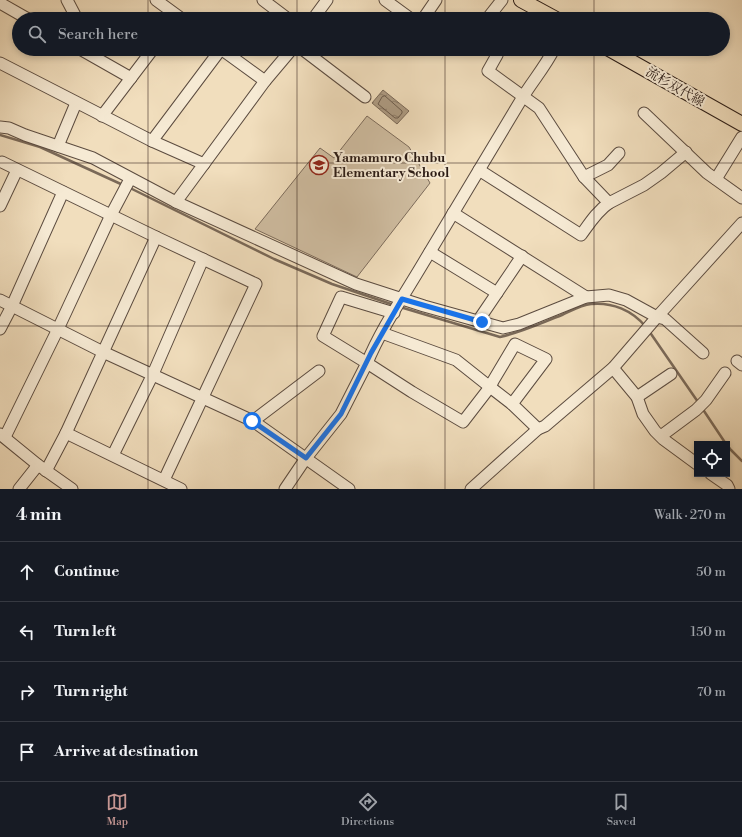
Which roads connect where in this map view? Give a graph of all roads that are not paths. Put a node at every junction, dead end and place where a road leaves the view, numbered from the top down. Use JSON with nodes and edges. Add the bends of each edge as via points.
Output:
{"nodes":[{"id":1,"x":67,"y":0,"type":"edge"},
{"id":2,"x":156,"y":0,"type":"edge"},
{"id":3,"x":263,"y":0,"type":"edge"},
{"id":4,"x":327,"y":0,"type":"edge"},
{"id":5,"x":385,"y":0,"type":"edge"},
{"id":6,"x":436,"y":0,"type":"edge"},
{"id":7,"x":502,"y":0,"type":"edge"},
{"id":8,"x":521,"y":0,"type":"edge"},
{"id":9,"x":0,"y":3,"type":"edge"},
{"id":10,"x":16,"y":12,"type":"edge"},
{"id":11,"x":73,"y":12,"type":"edge"},
{"id":12,"x":171,"y":12,"type":"edge"},
{"id":13,"x":279,"y":12,"type":"edge"},
{"id":14,"x":318,"y":12,"type":"edge"},
{"id":15,"x":402,"y":12,"type":"edge"},
{"id":16,"x":428,"y":12,"type":"edge"},
{"id":17,"x":493,"y":12,"type":"edge"},
{"id":18,"x":543,"y":12,"type":"edge"},
{"id":19,"x":98,"y":56,"type":"edge"},
{"id":20,"x":148,"y":56,"type":"edge"},
{"id":21,"x":216,"y":56,"type":"edge"},
{"id":22,"x":231,"y":56,"type":"edge"},
{"id":23,"x":286,"y":56,"type":"edge"},
{"id":24,"x":311,"y":56,"type":"edge"},
{"id":25,"x":496,"y":56,"type":"edge"},
{"id":26,"x":550,"y":56,"type":"edge"},
{"id":27,"x":621,"y":56,"type":"edge"},
{"id":28,"x":0,"y":63,"type":"edge"},
{"id":29,"x":131,"y":78,"type":"junction"},
{"id":30,"x":265,"y":81,"type":"junction"},
{"id":31,"x":523,"y":96,"type":"junction"},
{"id":32,"x":366,"y":97,"type":"dead end"},
{"id":33,"x":76,"y":103,"type":"junction"},
{"id":34,"x":644,"y":113,"type":"dead end"},
{"id":35,"x":102,"y":116,"type":"junction"},
{"id":36,"x":742,"y":124,"type":"edge"},
{"id":37,"x":0,"y":126,"type":"edge"},
{"id":38,"x":742,"y":137,"type":"edge"},
{"id":39,"x":152,"y":141,"type":"junction"},
{"id":40,"x":58,"y":146,"type":"junction"},
{"id":41,"x":686,"y":152,"type":"junction"},
{"id":42,"x":619,"y":153,"type":"dead end"},
{"id":43,"x":2,"y":162,"type":"dead end"},
{"id":44,"x":204,"y":164,"type":"junction"},
{"id":45,"x":17,"y":170,"type":"junction"},
{"id":46,"x":478,"y":170,"type":"junction"},
{"id":47,"x":584,"y":177,"type":"junction"},
{"id":48,"x":716,"y":179,"type":"junction"},
{"id":49,"x":127,"y":184,"type":"junction"},
{"id":50,"x":63,"y":192,"type":"junction"},
{"id":51,"x":742,"y":198,"type":"edge"},
{"id":52,"x":176,"y":202,"type":"junction"},
{"id":53,"x":609,"y":203,"type":"junction"},
{"id":54,"x":0,"y":206,"type":"edge"},
{"id":55,"x":453,"y":213,"type":"junction"},
{"id":56,"x":111,"y":215,"type":"junction"},
{"id":57,"x":742,"y":223,"type":"edge"},
{"id":58,"x":156,"y":237,"type":"junction"},
{"id":59,"x":430,"y":252,"type":"junction"},
{"id":60,"x":522,"y":256,"type":"junction"},
{"id":61,"x":203,"y":259,"type":"junction"},
{"id":62,"x":497,"y":293,"type":"junction"},
{"id":63,"x":586,"y":297,"type":"junction"},
{"id":64,"x":0,"y":300,"type":"edge"},
{"id":65,"x":12,"y":306,"type":"junction"},
{"id":66,"x":398,"y":306,"type":"junction"},
{"id":67,"x":478,"y":321,"type":"junction"},
{"id":68,"x":650,"y":324,"type":"junction"},
{"id":69,"x":0,"y":329,"type":"edge"},
{"id":70,"x":58,"y":329,"type":"junction"},
{"id":71,"x":382,"y":333,"type":"junction"},
{"id":72,"x":103,"y":352,"type":"junction"},
{"id":73,"x":703,"y":353,"type":"dead end"},
{"id":74,"x":367,"y":363,"type":"junction"},
{"id":75,"x":613,"y":368,"type":"junction"},
{"id":76,"x":319,"y":371,"type":"dead end"},
{"id":77,"x":725,"y":372,"type":"dead end"},
{"id":78,"x":152,"y":374,"type":"junction"},
{"id":79,"x":671,"y":374,"type":"dead end"},
{"id":80,"x":490,"y":387,"type":"junction"},
{"id":81,"x":637,"y":397,"type":"junction"},
{"id":82,"x":202,"y":398,"type":"junction"},
{"id":83,"x":512,"y":404,"type":"junction"},
{"id":84,"x":252,"y":421,"type":"junction"},
{"id":85,"x":538,"y":430,"type":"junction"},
{"id":86,"x":66,"y":433,"type":"junction"},
{"id":87,"x":3,"y":435,"type":"edge"},
{"id":88,"x":661,"y":436,"type":"junction"},
{"id":89,"x":113,"y":455,"type":"junction"},
{"id":90,"x":306,"y":458,"type":"junction"},
{"id":91,"x":694,"y":462,"type":"edge"},
{"id":92,"x":42,"y":468,"type":"junction"},
{"id":93,"x":715,"y":477,"type":"edge"},
{"id":94,"x":164,"y":480,"type":"junction"},
{"id":95,"x":19,"y":489,"type":"edge"},
{"id":96,"x":72,"y":489,"type":"edge"},
{"id":97,"x":181,"y":489,"type":"edge"},
{"id":98,"x":285,"y":489,"type":"edge"},
{"id":99,"x":349,"y":489,"type":"edge"},
{"id":100,"x":471,"y":489,"type":"edge"},
{"id":101,"x":729,"y":489,"type":"edge"}],
"edges":[{"from":1,"to":11,"type":"street"},
{"from":2,"to":12,"type":"street"},
{"from":3,"to":13,"type":"street"},
{"from":4,"to":14,"type":"street"},
{"from":5,"to":15,"type":"street"},
{"from":6,"to":16,"type":"street"},
{"from":7,"to":17,"type":"street"},
{"from":8,"to":18,"type":"main road"},
{"from":9,"to":10,"type":"street"},
{"from":19,"to":29,"type":"street"},
{"from":20,"to":29,"type":"street"},
{"from":21,"to":39,"type":"street"},
{"from":22,"to":30,"type":"street"},
{"from":23,"to":30,"type":"street"},
{"from":24,"to":32,"type":"street"},
{"from":25,"to":31,"type":"street","via":[[488,71]]},
{"from":26,"to":31,"type":"street"},
{"from":27,"to":36,"type":"main road","name":"流杉双代線"},
{"from":28,"to":33,"type":"street"},
{"from":29,"to":35,"type":"street"},
{"from":30,"to":44,"type":"street"},
{"from":31,"to":46,"type":"street"},
{"from":31,"to":47,"type":"street","via":[[539,108]]},
{"from":33,"to":35,"type":"street"},
{"from":33,"to":40,"type":"street"},
{"from":34,"to":41,"type":"street"},
{"from":35,"to":39,"type":"street"},
{"from":37,"to":40,"type":"street"},
{"from":38,"to":48,"type":"street"},
{"from":39,"to":44,"type":"street"},
{"from":40,"to":49,"type":"street","via":[[93,158]]},
{"from":41,"to":48,"type":"street"},
{"from":41,"to":53,"type":"street","via":[[644,185]]},
{"from":42,"to":47,"type":"street","via":[[608,165]]},
{"from":43,"to":45,"type":"street"},
{"from":44,"to":52,"type":"street"},
{"from":45,"to":50,"type":"street"},
{"from":45,"to":54,"type":"street"},
{"from":46,"to":53,"type":"street","via":[[581,235],[593,218]]},
{"from":46,"to":55,"type":"street"},
{"from":47,"to":53,"type":"street"},
{"from":48,"to":51,"type":"street"},
{"from":49,"to":52,"type":"street"},
{"from":49,"to":56,"type":"street"},
{"from":50,"to":56,"type":"street"},
{"from":50,"to":65,"type":"street"},
{"from":52,"to":66,"type":"street","via":[[356,284]]},
{"from":55,"to":59,"type":"street"},
{"from":55,"to":60,"type":"street"},
{"from":56,"to":58,"type":"street"},
{"from":56,"to":70,"type":"street"},
{"from":57,"to":68,"type":"street"},
{"from":58,"to":61,"type":"street"},
{"from":58,"to":72,"type":"street"},
{"from":59,"to":62,"type":"street"},
{"from":59,"to":66,"type":"street"},
{"from":60,"to":62,"type":"street"},
{"from":60,"to":63,"type":"street"},
{"from":61,"to":78,"type":"street"},
{"from":61,"to":82,"type":"street","via":[[256,284]]},
{"from":62,"to":67,"type":"street"},
{"from":63,"to":67,"type":"street","via":[[503,328]]},
{"from":63,"to":68,"type":"street","via":[[609,295],[626,300]]},
{"from":64,"to":65,"type":"street"},
{"from":65,"to":69,"type":"street"},
{"from":65,"to":70,"type":"street"},
{"from":66,"to":67,"type":"street"},
{"from":66,"to":71,"type":"street"},
{"from":66,"to":74,"type":"street","via":[[341,297],[323,336]]},
{"from":68,"to":73,"type":"street","via":[[666,319]]},
{"from":68,"to":75,"type":"street"},
{"from":70,"to":72,"type":"street"},
{"from":70,"to":87,"type":"street"},
{"from":71,"to":74,"type":"street"},
{"from":71,"to":80,"type":"street","via":[[456,360]]},
{"from":72,"to":78,"type":"street"},
{"from":72,"to":86,"type":"street"},
{"from":74,"to":80,"type":"street","via":[[463,422]]},
{"from":74,"to":90,"type":"street","via":[[341,414]]},
{"from":75,"to":81,"type":"street"},
{"from":75,"to":85,"type":"street"},
{"from":76,"to":84,"type":"street"},
{"from":77,"to":88,"type":"street","via":[[704,402]]},
{"from":78,"to":82,"type":"street"},
{"from":78,"to":89,"type":"street"},
{"from":79,"to":81,"type":"street"},
{"from":80,"to":83,"type":"street"},
{"from":80,"to":83,"type":"street","via":[[515,344],[546,359]]},
{"from":81,"to":88,"type":"street","via":[[644,414]]},
{"from":82,"to":84,"type":"street"},
{"from":82,"to":94,"type":"street"},
{"from":83,"to":85,"type":"street"},
{"from":84,"to":90,"type":"street"},
{"from":85,"to":100,"type":"street"},
{"from":86,"to":89,"type":"street"},
{"from":86,"to":92,"type":"street"},
{"from":87,"to":92,"type":"street"},
{"from":88,"to":91,"type":"street"},
{"from":89,"to":94,"type":"street"},
{"from":90,"to":98,"type":"street"},
{"from":90,"to":99,"type":"street"},
{"from":92,"to":95,"type":"street"},
{"from":92,"to":96,"type":"street"},
{"from":93,"to":101,"type":"street"},
{"from":94,"to":97,"type":"street"}]}
